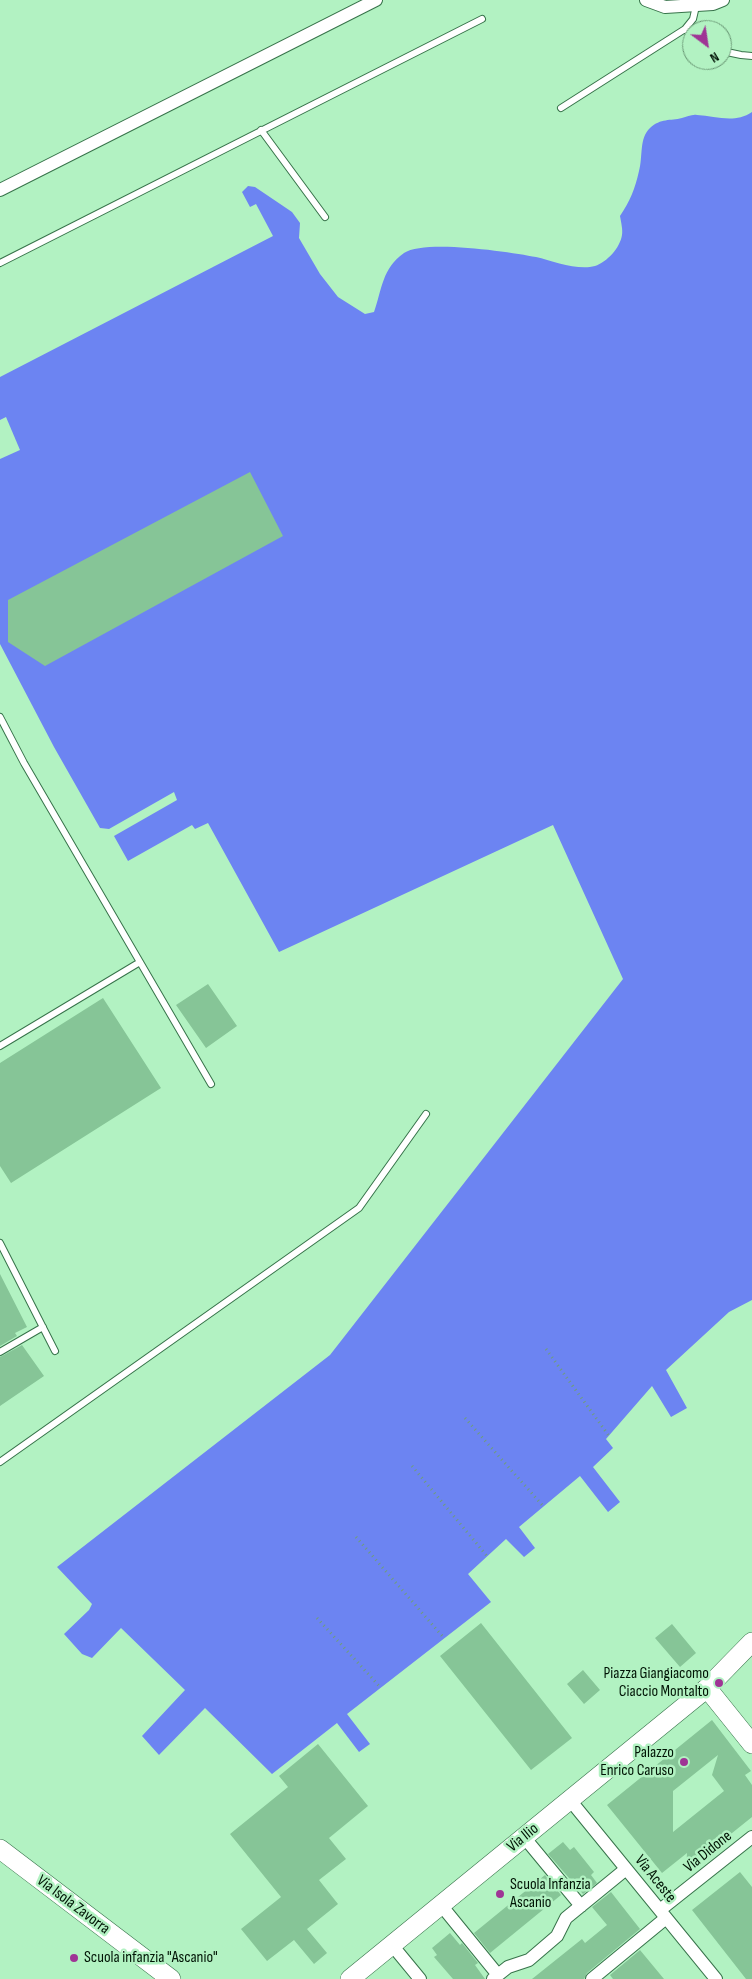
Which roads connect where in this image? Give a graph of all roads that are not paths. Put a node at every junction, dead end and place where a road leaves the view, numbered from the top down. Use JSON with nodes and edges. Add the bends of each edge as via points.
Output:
{"nodes":[{"id":1,"x":376,"y":0,"type":"edge"},
{"id":2,"x":646,"y":0,"type":"edge"},
{"id":3,"x":723,"y":0,"type":"edge"},
{"id":4,"x":696,"y":6,"type":"junction"},
{"id":5,"x":482,"y":19,"type":"dead end"},
{"id":6,"x":692,"y":20,"type":"edge"},
{"id":7,"x":682,"y":31,"type":"edge"},
{"id":8,"x":732,"y":53,"type":"edge"},
{"id":9,"x":752,"y":56,"type":"edge"},
{"id":10,"x":560,"y":108,"type":"dead end"},
{"id":11,"x":262,"y":130,"type":"junction"},
{"id":12,"x":0,"y":190,"type":"edge"},
{"id":13,"x":325,"y":217,"type":"dead end"},
{"id":14,"x":0,"y":263,"type":"edge"},
{"id":15,"x":0,"y":717,"type":"edge"},
{"id":16,"x":140,"y":962,"type":"junction"},
{"id":17,"x":0,"y":1046,"type":"edge"},
{"id":18,"x":211,"y":1084,"type":"dead end"},
{"id":19,"x":426,"y":1114,"type":"dead end"},
{"id":20,"x":0,"y":1243,"type":"edge"},
{"id":21,"x":43,"y":1327,"type":"junction"},
{"id":22,"x":55,"y":1351,"type":"dead end"},
{"id":23,"x":0,"y":1352,"type":"edge"},
{"id":24,"x":0,"y":1462,"type":"edge"},
{"id":25,"x":751,"y":1649,"type":"edge"},
{"id":26,"x":702,"y":1692,"type":"junction"},
{"id":27,"x":752,"y":1744,"type":"edge"},
{"id":28,"x":570,"y":1800,"type":"junction"},
{"id":29,"x":524,"y":1837,"type":"junction"},
{"id":30,"x":752,"y":1837,"type":"edge"},
{"id":31,"x":0,"y":1849,"type":"edge"},
{"id":32,"x":626,"y":1869,"type":"junction"},
{"id":33,"x":441,"y":1905,"type":"junction"},
{"id":34,"x":581,"y":1906,"type":"junction"},
{"id":35,"x":663,"y":1914,"type":"junction"},
{"id":36,"x":392,"y":1945,"type":"junction"},
{"id":37,"x":495,"y":1977,"type":"edge"},
{"id":38,"x":171,"y":1979,"type":"edge"},
{"id":39,"x":350,"y":1979,"type":"edge"},
{"id":40,"x":420,"y":1979,"type":"edge"},
{"id":41,"x":592,"y":1979,"type":"edge"},
{"id":42,"x":716,"y":1979,"type":"edge"}],
"edges":[{"from":1,"to":12,"type":"street"},
{"from":2,"to":4,"type":"street","via":[[665,7]]},
{"from":3,"to":4,"type":"street"},
{"from":4,"to":6,"type":"lane"},
{"from":5,"to":11,"type":"lane"},
{"from":7,"to":10,"type":"lane"},
{"from":8,"to":9,"type":"lane"},
{"from":11,"to":13,"type":"lane"},
{"from":11,"to":14,"type":"lane"},
{"from":15,"to":16,"type":"lane"},
{"from":16,"to":17,"type":"lane"},
{"from":16,"to":18,"type":"lane"},
{"from":19,"to":24,"type":"lane","via":[[358,1208]]},
{"from":20,"to":21,"type":"lane"},
{"from":21,"to":22,"type":"lane"},
{"from":21,"to":23,"type":"lane"},
{"from":25,"to":26,"type":"main road","name":"Via Ilio"},
{"from":26,"to":27,"type":"main road"},
{"from":26,"to":28,"type":"main road","name":"Via Ilio"},
{"from":28,"to":29,"type":"main road","name":"Via Ilio"},
{"from":28,"to":32,"type":"street","name":"Via Aceste"},
{"from":29,"to":33,"type":"main road","name":"Via Ilio"},
{"from":29,"to":34,"type":"street"},
{"from":30,"to":35,"type":"street","name":"Via Didone"},
{"from":31,"to":38,"type":"main road","name":"Via Isola Zavorra"},
{"from":32,"to":34,"type":"street"},
{"from":32,"to":35,"type":"street","name":"Via Aceste"},
{"from":33,"to":36,"type":"main road","name":"Via Ilio"},
{"from":33,"to":37,"type":"street"},
{"from":34,"to":37,"type":"street","via":[[566,1918],[558,1936],[529,1960],[508,1967]]},
{"from":35,"to":41,"type":"street","name":"Via Didone"},
{"from":35,"to":42,"type":"street","name":"Via Aceste"},
{"from":36,"to":39,"type":"main road","name":"Via Ilio"},
{"from":36,"to":40,"type":"street"}]}
